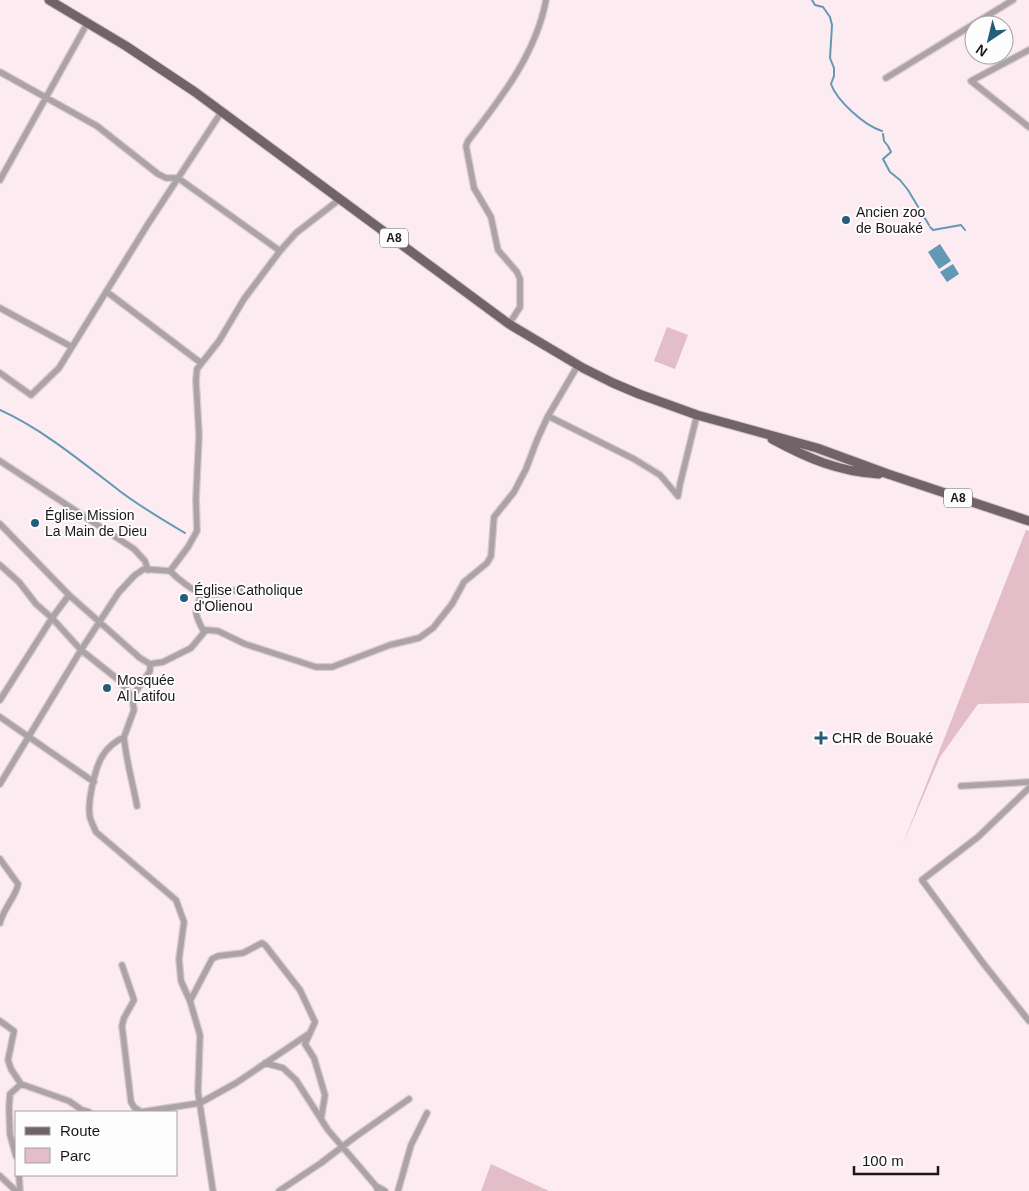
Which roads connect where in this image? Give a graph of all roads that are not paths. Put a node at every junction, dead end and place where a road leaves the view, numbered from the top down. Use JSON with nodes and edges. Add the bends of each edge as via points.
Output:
{"nodes":[{"id":1,"x":49,"y":0,"type":"edge"},
{"id":2,"x":546,"y":0,"type":"edge"},
{"id":3,"x":1013,"y":0,"type":"edge"},
{"id":4,"x":88,"y":22,"type":"junction"},
{"id":5,"x":1029,"y":50,"type":"edge"},
{"id":6,"x":0,"y":72,"type":"edge"},
{"id":7,"x":886,"y":78,"type":"dead end"},
{"id":8,"x":45,"y":98,"type":"junction"},
{"id":9,"x":222,"y":111,"type":"junction"},
{"id":10,"x":1029,"y":127,"type":"edge"},
{"id":11,"x":178,"y":178,"type":"junction"},
{"id":12,"x":0,"y":180,"type":"edge"},
{"id":13,"x":340,"y":199,"type":"junction"},
{"id":14,"x":280,"y":251,"type":"junction"},
{"id":15,"x":107,"y":292,"type":"junction"},
{"id":16,"x":0,"y":308,"type":"edge"},
{"id":17,"x":509,"y":324,"type":"junction"},
{"id":18,"x":72,"y":347,"type":"junction"},
{"id":19,"x":201,"y":363,"type":"junction"},
{"id":20,"x":578,"y":365,"type":"junction"},
{"id":21,"x":0,"y":373,"type":"edge"},
{"id":22,"x":697,"y":415,"type":"junction"},
{"id":23,"x":548,"y":416,"type":"junction"},
{"id":24,"x":0,"y":461,"type":"edge"},
{"id":25,"x":1029,"y":521,"type":"edge"},
{"id":26,"x":1,"y":528,"type":"edge"},
{"id":27,"x":0,"y":565,"type":"edge"},
{"id":28,"x":148,"y":570,"type":"junction"},
{"id":29,"x":170,"y":571,"type":"junction"},
{"id":30,"x":244,"y":588,"type":"dead end"},
{"id":31,"x":202,"y":594,"type":"junction"},
{"id":32,"x":69,"y":595,"type":"junction"},
{"id":33,"x":52,"y":618,"type":"junction"},
{"id":34,"x":100,"y":623,"type":"junction"},
{"id":35,"x":204,"y":632,"type":"junction"},
{"id":36,"x":81,"y":650,"type":"junction"},
{"id":37,"x":150,"y":664,"type":"junction"},
{"id":38,"x":132,"y":697,"type":"junction"},
{"id":39,"x":0,"y":700,"type":"edge"},
{"id":40,"x":0,"y":717,"type":"edge"},
{"id":41,"x":124,"y":737,"type":"junction"},
{"id":42,"x":30,"y":738,"type":"junction"},
{"id":43,"x":94,"y":782,"type":"junction"},
{"id":44,"x":1029,"y":782,"type":"edge"},
{"id":45,"x":0,"y":784,"type":"edge"},
{"id":46,"x":962,"y":786,"type":"dead end"},
{"id":47,"x":1029,"y":788,"type":"edge"},
{"id":48,"x":137,"y":806,"type":"dead end"},
{"id":49,"x":0,"y":859,"type":"edge"},
{"id":50,"x":0,"y":923,"type":"edge"},
{"id":51,"x":122,"y":965,"type":"dead end"},
{"id":52,"x":190,"y":1001,"type":"junction"},
{"id":53,"x":0,"y":1021,"type":"edge"},
{"id":54,"x":1029,"y":1021,"type":"edge"},
{"id":55,"x":310,"y":1033,"type":"junction"},
{"id":56,"x":265,"y":1063,"type":"junction"},
{"id":57,"x":21,"y":1084,"type":"junction"},
{"id":58,"x":409,"y":1099,"type":"dead end"},
{"id":59,"x":200,"y":1103,"type":"junction"},
{"id":60,"x":86,"y":1111,"type":"edge"},
{"id":61,"x":136,"y":1111,"type":"edge"},
{"id":62,"x":144,"y":1111,"type":"edge"},
{"id":63,"x":427,"y":1113,"type":"dead end"},
{"id":64,"x":321,"y":1120,"type":"junction"},
{"id":65,"x":342,"y":1148,"type":"junction"},
{"id":66,"x":15,"y":1152,"type":"edge"},
{"id":67,"x":0,"y":1176,"type":"edge"},
{"id":68,"x":19,"y":1176,"type":"edge"},
{"id":69,"x":377,"y":1189,"type":"edge"},
{"id":70,"x":18,"y":1191,"type":"edge"},
{"id":71,"x":213,"y":1191,"type":"edge"},
{"id":72,"x":279,"y":1191,"type":"edge"},
{"id":73,"x":385,"y":1191,"type":"edge"},
{"id":74,"x":398,"y":1191,"type":"edge"}],
"edges":[{"from":1,"to":4,"type":"main road","number":"A8"},
{"from":2,"to":17,"type":"street","via":[[532,48],[502,98],[466,146],[474,188],[491,217],[498,250],[519,275],[520,307]]},
{"from":3,"to":7,"type":"street"},
{"from":4,"to":8,"type":"street"},
{"from":4,"to":9,"type":"main road","number":"A8"},
{"from":5,"to":10,"type":"street","via":[[971,81]]},
{"from":6,"to":8,"type":"street"},
{"from":8,"to":11,"type":"street","via":[[97,126],[158,174]]},
{"from":8,"to":12,"type":"street"},
{"from":9,"to":11,"type":"street"},
{"from":9,"to":13,"type":"main road","number":"A8"},
{"from":11,"to":14,"type":"street"},
{"from":11,"to":15,"type":"street"},
{"from":13,"to":14,"type":"street","via":[[296,233]]},
{"from":13,"to":17,"type":"main road","number":"A8"},
{"from":14,"to":19,"type":"street"},
{"from":15,"to":18,"type":"street"},
{"from":15,"to":19,"type":"street"},
{"from":16,"to":18,"type":"street"},
{"from":17,"to":20,"type":"main road","number":"A8"},
{"from":18,"to":21,"type":"street","via":[[58,368],[33,394]]},
{"from":19,"to":29,"type":"street","via":[[196,381],[199,435],[197,530]]},
{"from":20,"to":22,"type":"main road","number":"A8","via":[[630,391]]},
{"from":20,"to":23,"type":"street"},
{"from":22,"to":23,"type":"street","via":[[678,496],[660,475]]},
{"from":22,"to":25,"type":"main road","number":"A8","via":[[817,448]]},
{"from":23,"to":35,"type":"street","via":[[514,492],[494,516],[491,556],[487,563],[464,582],[433,628],[419,638],[390,645],[332,667],[316,667],[245,644],[218,631]]},
{"from":24,"to":28,"type":"street","via":[[134,549]]},
{"from":26,"to":32,"type":"street"},
{"from":27,"to":33,"type":"street"},
{"from":28,"to":29,"type":"street"},
{"from":28,"to":34,"type":"street","via":[[135,575],[118,592]]},
{"from":29,"to":31,"type":"street"},
{"from":30,"to":31,"type":"street"},
{"from":31,"to":35,"type":"street","via":[[195,608]]},
{"from":32,"to":33,"type":"street"},
{"from":32,"to":34,"type":"street"},
{"from":33,"to":36,"type":"street"},
{"from":33,"to":39,"type":"street"},
{"from":34,"to":36,"type":"street"},
{"from":34,"to":37,"type":"street"},
{"from":35,"to":37,"type":"street","via":[[191,648],[177,657]]},
{"from":36,"to":38,"type":"street","via":[[120,681]]},
{"from":36,"to":42,"type":"street"},
{"from":37,"to":38,"type":"street","via":[[150,670]]},
{"from":38,"to":41,"type":"street","via":[[134,710]]},
{"from":40,"to":42,"type":"street"},
{"from":41,"to":43,"type":"street","via":[[103,755]]},
{"from":41,"to":48,"type":"street","via":[[125,756]]},
{"from":42,"to":43,"type":"street"},
{"from":42,"to":45,"type":"street"},
{"from":43,"to":52,"type":"street","via":[[89,806],[96,832],[176,900],[184,922],[179,959],[181,980]]},
{"from":44,"to":46,"type":"street"},
{"from":47,"to":54,"type":"street","via":[[978,837],[922,880]]},
{"from":49,"to":50,"type":"street","via":[[18,884]]},
{"from":51,"to":61,"type":"street","via":[[134,1000],[122,1026],[131,1102]]},
{"from":52,"to":55,"type":"street","via":[[212,959],[243,954],[262,943],[300,990],[315,1022]]},
{"from":52,"to":59,"type":"street","via":[[200,1035]]},
{"from":53,"to":57,"type":"street","via":[[14,1031],[8,1060]]},
{"from":55,"to":56,"type":"street"},
{"from":55,"to":64,"type":"street","via":[[305,1044],[314,1058],[325,1094]]},
{"from":56,"to":59,"type":"street"},
{"from":56,"to":64,"type":"street","via":[[283,1068],[296,1080]]},
{"from":57,"to":60,"type":"street","via":[[69,1101]]},
{"from":57,"to":66,"type":"street","via":[[10,1094],[8,1107]]},
{"from":58,"to":65,"type":"street"},
{"from":59,"to":62,"type":"street"},
{"from":59,"to":71,"type":"street"},
{"from":63,"to":74,"type":"street","via":[[411,1145]]},
{"from":64,"to":65,"type":"street"},
{"from":65,"to":69,"type":"street"},
{"from":65,"to":72,"type":"street"},
{"from":67,"to":70,"type":"street"},
{"from":68,"to":70,"type":"street"},
{"from":69,"to":73,"type":"street"}]}
